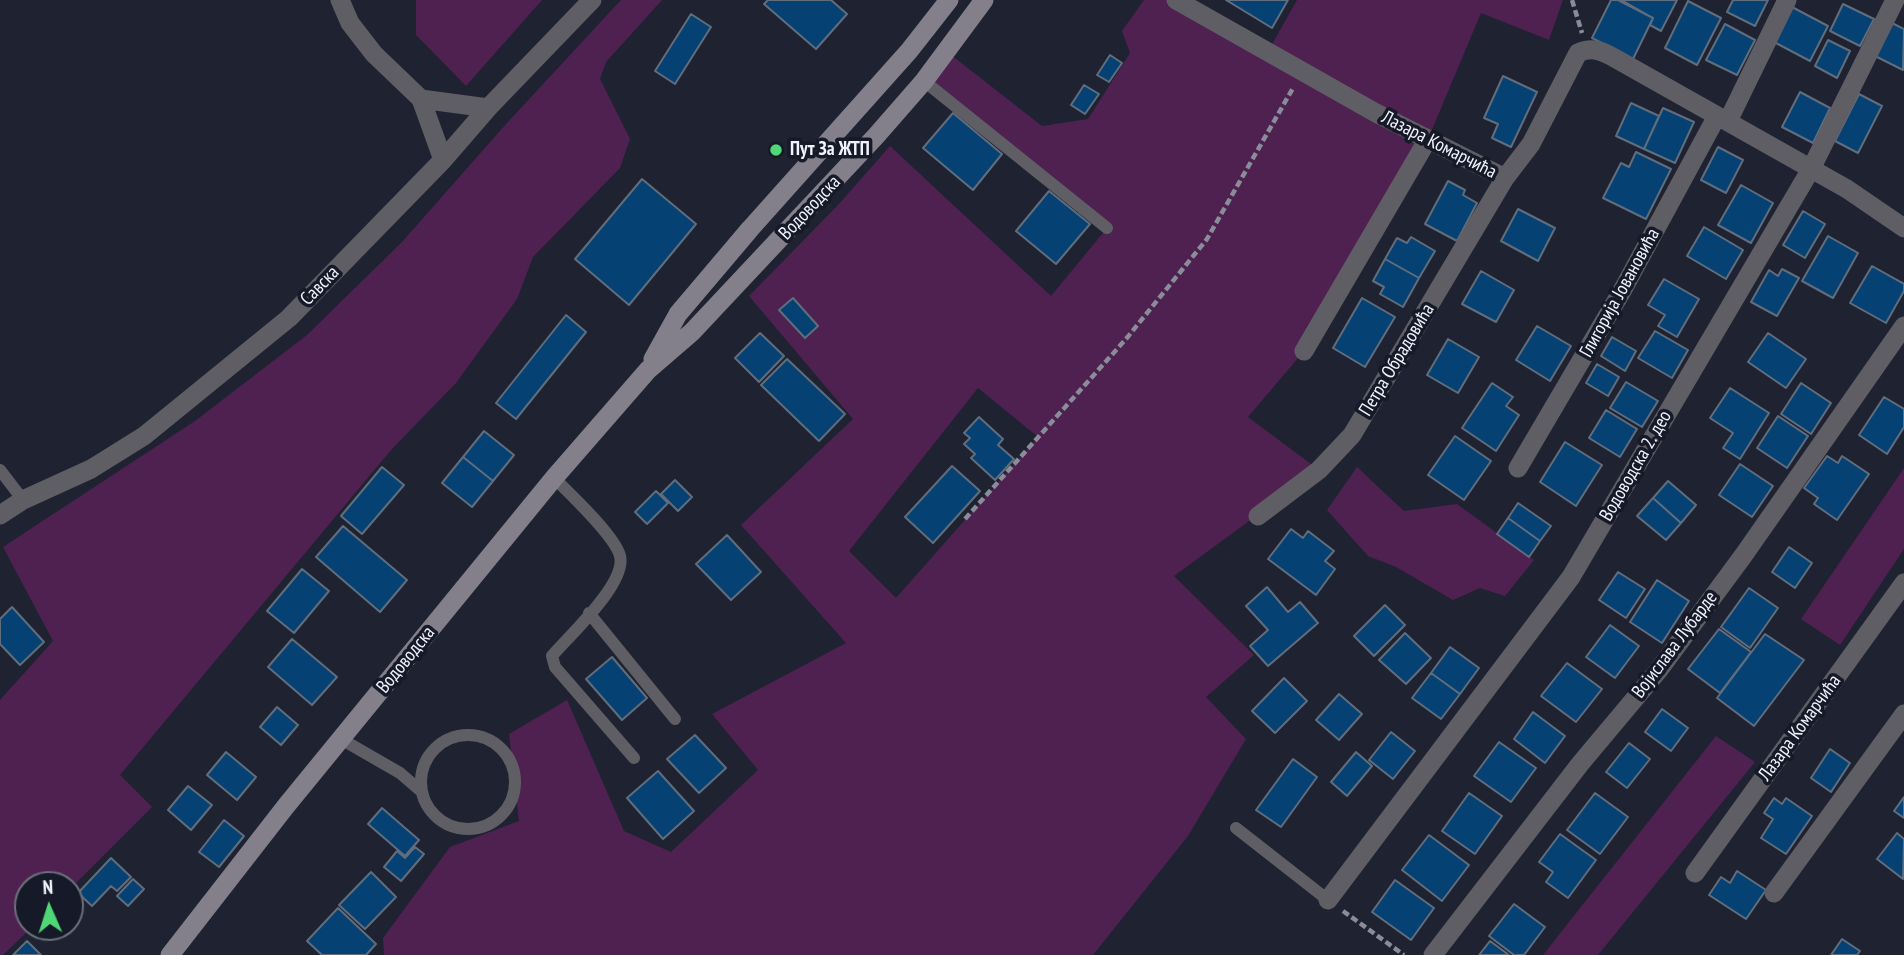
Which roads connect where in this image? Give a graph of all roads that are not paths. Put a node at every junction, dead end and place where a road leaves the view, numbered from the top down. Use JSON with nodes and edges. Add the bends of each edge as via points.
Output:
{"nodes":[{"id":1,"x":340,"y":0,"type":"edge"},
{"id":2,"x":592,"y":0,"type":"edge"},
{"id":3,"x":949,"y":0,"type":"edge"},
{"id":4,"x":984,"y":0,"type":"edge"},
{"id":5,"x":1176,"y":0,"type":"edge"},
{"id":6,"x":1787,"y":0,"type":"edge"},
{"id":7,"x":1895,"y":0,"type":"edge"},
{"id":8,"x":924,"y":81,"type":"junction"},
{"id":9,"x":421,"y":99,"type":"junction"},
{"id":10,"x":488,"y":108,"type":"junction"},
{"id":11,"x":1723,"y":119,"type":"junction"},
{"id":12,"x":1428,"y":139,"type":"junction"},
{"id":13,"x":443,"y":160,"type":"junction"},
{"id":14,"x":1811,"y":169,"type":"junction"},
{"id":15,"x":1505,"y":178,"type":"junction"},
{"id":16,"x":1107,"y":228,"type":"dead end"},
{"id":17,"x":1904,"y":228,"type":"edge"},
{"id":18,"x":1904,"y":326,"type":"edge"},
{"id":19,"x":1304,"y":351,"type":"dead end"},
{"id":20,"x":648,"y":370,"type":"junction"},
{"id":21,"x":1518,"y":468,"type":"dead end"},
{"id":22,"x":0,"y":470,"type":"edge"},
{"id":23,"x":554,"y":478,"type":"junction"},
{"id":24,"x":23,"y":500,"type":"junction"},
{"id":25,"x":0,"y":515,"type":"edge"},
{"id":26,"x":1258,"y":516,"type":"dead end"},
{"id":27,"x":1904,"y":583,"type":"edge"},
{"id":28,"x":589,"y":613,"type":"junction"},
{"id":29,"x":1904,"y":713,"type":"edge"},
{"id":30,"x":675,"y":719,"type":"dead end"},
{"id":31,"x":341,"y":739,"type":"junction"},
{"id":32,"x":634,"y":758,"type":"dead end"},
{"id":33,"x":422,"y":792,"type":"junction"},
{"id":34,"x":1236,"y":828,"type":"dead end"},
{"id":35,"x":1695,"y":873,"type":"dead end"},
{"id":36,"x":1774,"y":893,"type":"dead end"},
{"id":37,"x":1328,"y":900,"type":"joint"},
{"id":38,"x":170,"y":955,"type":"edge"},
{"id":39,"x":1433,"y":955,"type":"edge"}],
"edges":[{"from":1,"to":9,"type":"street","via":[[350,23],[374,54]]},
{"from":2,"to":10,"type":"street","name":"Савска"},
{"from":3,"to":20,"type":"main road","name":"Водоводска","via":[[678,314]]},
{"from":4,"to":8,"type":"main road","name":"Водоводска"},
{"from":5,"to":12,"type":"street","name":"Лазара Комарчића"},
{"from":6,"to":11,"type":"street","name":"Глигорија Јовановића"},
{"from":7,"to":14,"type":"street","name":"Водоводска 2. део"},
{"from":8,"to":16,"type":"lane"},
{"from":8,"to":20,"type":"main road","name":"Водоводска","via":[[692,332]]},
{"from":9,"to":10,"type":"street"},
{"from":9,"to":13,"type":"street"},
{"from":10,"to":13,"type":"street","name":"Савска"},
{"from":11,"to":14,"type":"street"},
{"from":11,"to":15,"type":"street","name":"Лазара Комарчића","via":[[1598,49],[1587,49],[1578,53],[1531,144]]},
{"from":11,"to":21,"type":"street","name":"Глигорија Јовановића"},
{"from":12,"to":15,"type":"street","name":"Лазара Комарчића"},
{"from":12,"to":19,"type":"street"},
{"from":13,"to":24,"type":"street","name":"Савска","via":[[289,318],[144,436],[91,470]]},
{"from":14,"to":17,"type":"street"},
{"from":14,"to":37,"type":"street","name":"Водоводска 2. део","via":[[1572,577]]},
{"from":15,"to":26,"type":"street","name":"Петра Обрадовића","via":[[1352,435],[1319,470]]},
{"from":18,"to":39,"type":"street","name":"Војислава Лубарде","via":[[1658,671]]},
{"from":20,"to":23,"type":"main road","name":"Водоводска"},
{"from":22,"to":24,"type":"lane"},
{"from":23,"to":28,"type":"lane","via":[[615,544],[621,558],[619,574]]},
{"from":23,"to":31,"type":"main road","name":"Водоводска"},
{"from":24,"to":25,"type":"street","name":"Савска"},
{"from":27,"to":35,"type":"street","name":"Лазара Комарчића"},
{"from":28,"to":30,"type":"lane"},
{"from":28,"to":32,"type":"lane","via":[[552,656],[555,667]]},
{"from":29,"to":36,"type":"street"},
{"from":31,"to":33,"type":"lane","via":[[400,773]]},
{"from":31,"to":38,"type":"main road","name":"Водоводска"},
{"from":33,"to":33,"type":"lane","via":[[444,822],[480,828],[494,822],[513,798],[513,766],[493,741],[461,735],[433,750],[421,777]]},
{"from":34,"to":37,"type":"lane"}]}
